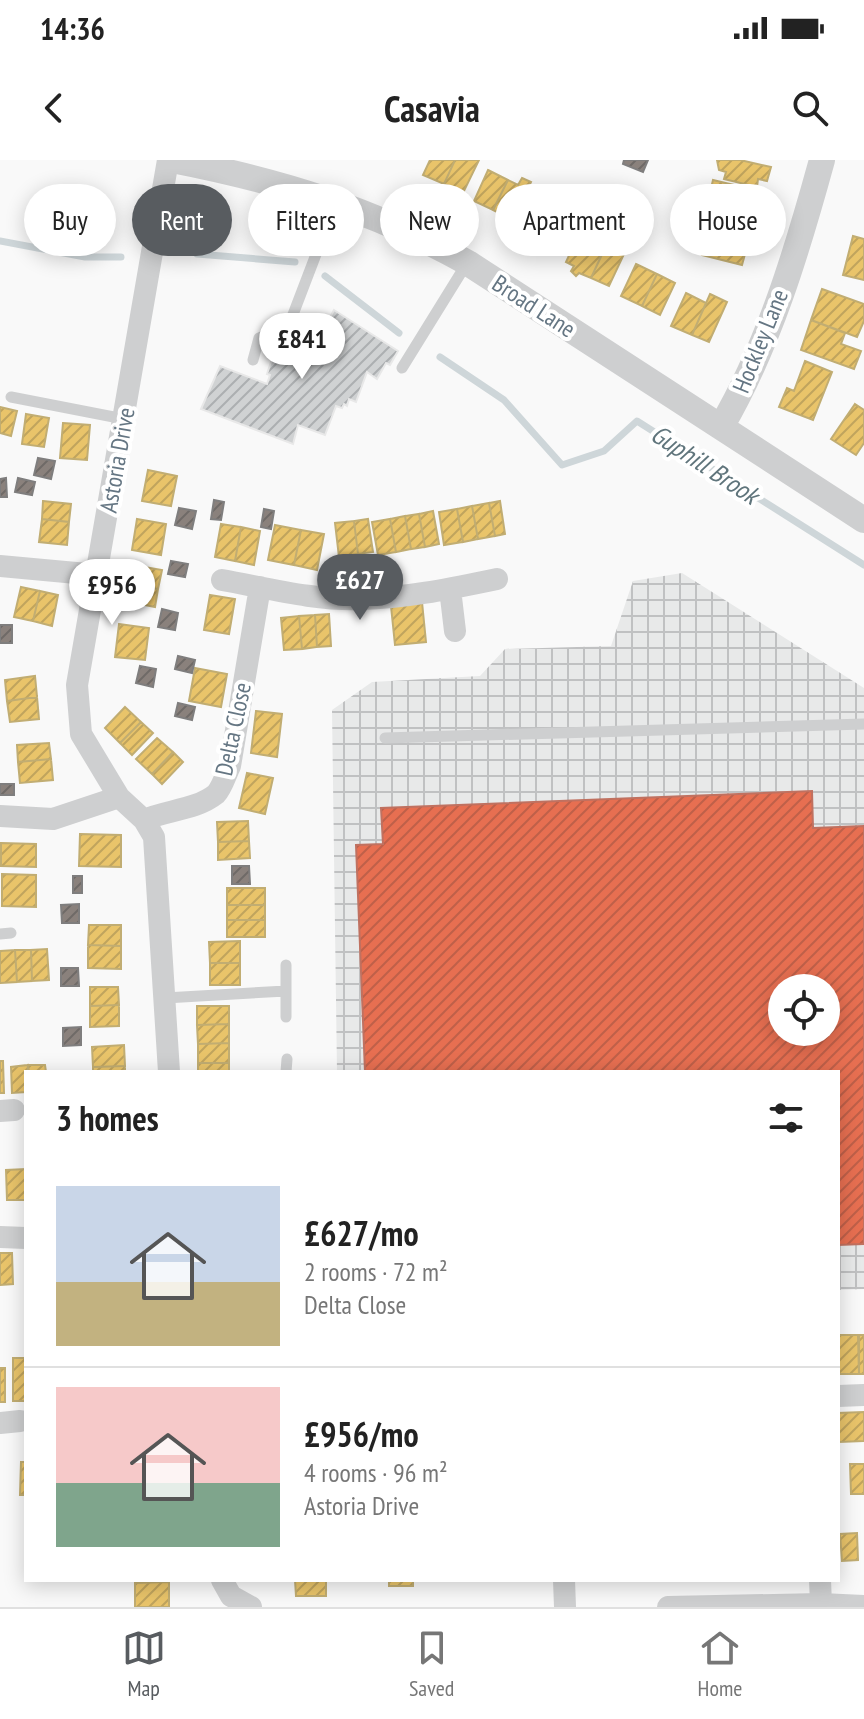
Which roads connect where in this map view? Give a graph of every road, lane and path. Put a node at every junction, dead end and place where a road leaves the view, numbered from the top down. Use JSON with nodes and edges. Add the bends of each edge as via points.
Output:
{"nodes":[{"id":1,"x":170,"y":160,"type":"edge"},
{"id":2,"x":822,"y":160,"type":"edge"},
{"id":3,"x":278,"y":184,"type":"edge"},
{"id":4,"x":364,"y":213,"type":"edge"},
{"id":5,"x":315,"y":256,"type":"edge"},
{"id":6,"x":468,"y":263,"type":"junction"},
{"id":7,"x":253,"y":360,"type":"dead end"},
{"id":8,"x":402,"y":368,"type":"dead end"},
{"id":9,"x":11,"y":397,"type":"dead end"},
{"id":10,"x":124,"y":419,"type":"junction"},
{"id":11,"x":721,"y":427,"type":"junction"},
{"id":12,"x":864,"y":520,"type":"edge"},
{"id":13,"x":0,"y":566,"type":"edge"},
{"id":14,"x":98,"y":575,"type":"junction"},
{"id":15,"x":497,"y":579,"type":"dead end"},
{"id":16,"x":222,"y":580,"type":"dead end"},
{"id":17,"x":260,"y":587,"type":"junction"},
{"id":18,"x":450,"y":589,"type":"junction"},
{"id":19,"x":455,"y":631,"type":"dead end"},
{"id":20,"x":864,"y":724,"type":"edge"},
{"id":21,"x":385,"y":738,"type":"dead end"},
{"id":22,"x":119,"y":797,"type":"junction"},
{"id":23,"x":0,"y":816,"type":"edge"},
{"id":24,"x":144,"y":820,"type":"junction"},
{"id":25,"x":286,"y":965,"type":"dead end"},
{"id":26,"x":286,"y":991,"type":"junction"},
{"id":27,"x":165,"y":998,"type":"junction"},
{"id":28,"x":286,"y":1017,"type":"dead end"},
{"id":29,"x":287,"y":1059,"type":"dead end"},
{"id":30,"x":169,"y":1070,"type":"edge"},
{"id":31,"x":286,"y":1070,"type":"edge"},
{"id":32,"x":0,"y":1237,"type":"edge"},
{"id":33,"x":24,"y":1238,"type":"edge"},
{"id":34,"x":864,"y":1395,"type":"edge"},
{"id":35,"x":840,"y":1396,"type":"edge"},
{"id":36,"x":564,"y":1582,"type":"edge"},
{"id":37,"x":820,"y":1582,"type":"edge"},
{"id":38,"x":821,"y":1604,"type":"junction"},
{"id":39,"x":719,"y":1606,"type":"edge"},
{"id":40,"x":864,"y":1606,"type":"edge"},
{"id":41,"x":565,"y":1607,"type":"edge"},
{"id":42,"x":668,"y":1607,"type":"edge"}],
"edges":[{"from":1,"to":3,"type":"street","name":"Broad Lane"},
{"from":1,"to":10,"type":"street","name":"Astoria Drive"},
{"from":2,"to":11,"type":"street","name":"Hockley Lane","via":[[790,269],[740,395]]},
{"from":4,"to":6,"type":"street","name":"Broad Lane","via":[[419,235]]},
{"from":5,"to":7,"type":"lane","via":[[289,325],[259,338]]},
{"from":6,"to":8,"type":"lane"},
{"from":6,"to":11,"type":"street","name":"Broad Lane"},
{"from":9,"to":10,"type":"lane"},
{"from":10,"to":14,"type":"street","name":"Astoria Drive"},
{"from":11,"to":12,"type":"street","name":"Broad Lane"},
{"from":13,"to":14,"type":"street"},
{"from":14,"to":22,"type":"street","name":"Astoria Drive","via":[[77,685],[81,734]]},
{"from":15,"to":18,"type":"street"},
{"from":16,"to":17,"type":"street"},
{"from":17,"to":18,"type":"street","via":[[363,599]]},
{"from":17,"to":24,"type":"street","name":"Delta Close","via":[[230,766],[218,793]]},
{"from":18,"to":19,"type":"street"},
{"from":20,"to":21,"type":"lane"},
{"from":22,"to":23,"type":"street","via":[[53,819]]},
{"from":22,"to":24,"type":"street","name":"Astoria Drive"},
{"from":24,"to":27,"type":"street","name":"Astoria Drive","via":[[154,837],[158,865]]},
{"from":25,"to":26,"type":"lane"},
{"from":26,"to":27,"type":"lane"},
{"from":26,"to":28,"type":"lane"},
{"from":27,"to":30,"type":"street","name":"Astoria Drive"},
{"from":29,"to":31,"type":"lane"},
{"from":32,"to":33,"type":"street"},
{"from":34,"to":35,"type":"street"},
{"from":36,"to":41,"type":"street"},
{"from":37,"to":38,"type":"street"},
{"from":38,"to":39,"type":"street"},
{"from":38,"to":40,"type":"street"},
{"from":39,"to":42,"type":"street"}]}
